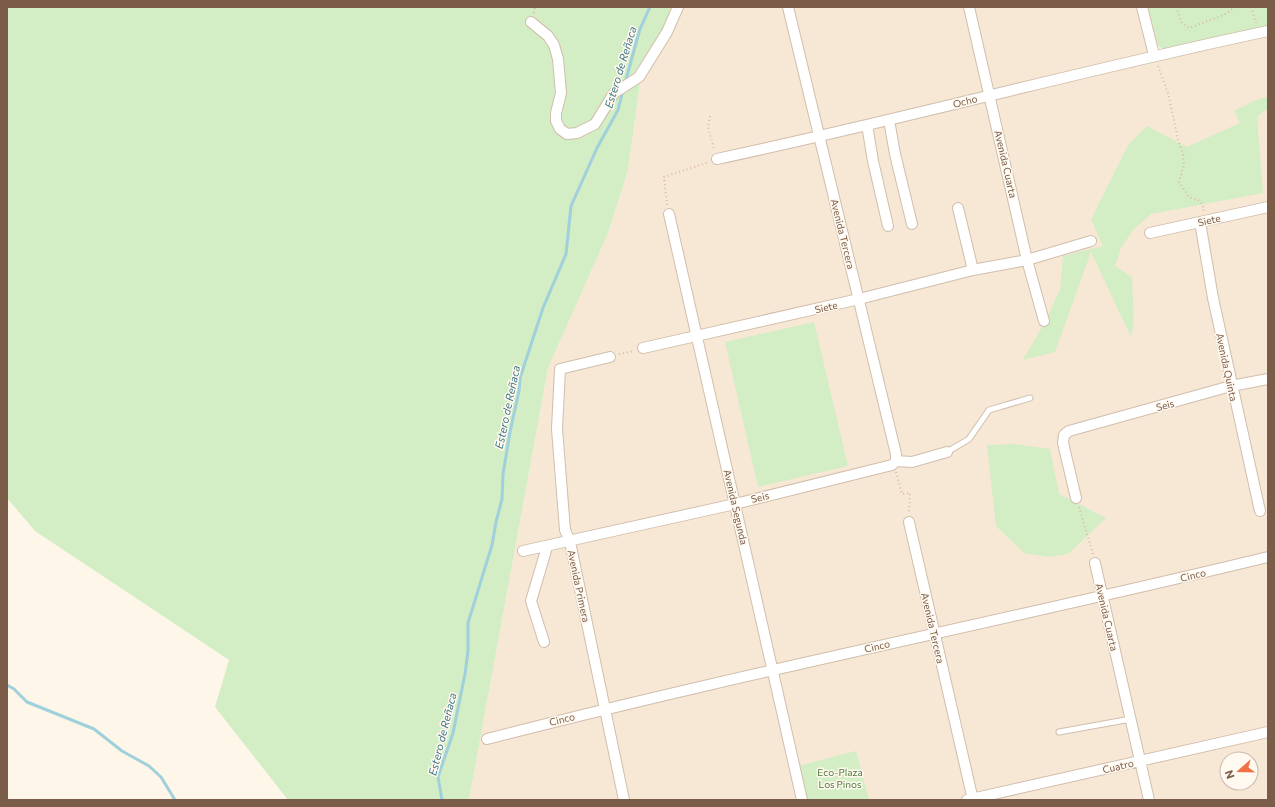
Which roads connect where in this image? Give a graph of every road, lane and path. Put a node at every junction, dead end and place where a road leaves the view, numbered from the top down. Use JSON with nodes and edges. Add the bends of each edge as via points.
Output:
{"nodes":[{"id":1,"x":678,"y":7,"type":"edge"},
{"id":2,"x":788,"y":7,"type":"edge"},
{"id":3,"x":969,"y":7,"type":"edge"},
{"id":4,"x":1142,"y":7,"type":"edge"},
{"id":5,"x":1176,"y":7,"type":"edge"},
{"id":6,"x":1235,"y":7,"type":"edge"},
{"id":7,"x":1251,"y":7,"type":"edge"},
{"id":8,"x":531,"y":22,"type":"dead end"},
{"id":9,"x":1263,"y":32,"type":"edge"},
{"id":10,"x":1154,"y":55,"type":"junction"},
{"id":11,"x":990,"y":95,"type":"junction"},
{"id":12,"x":710,"y":116,"type":"dead end"},
{"id":13,"x":889,"y":120,"type":"junction"},
{"id":14,"x":867,"y":125,"type":"junction"},
{"id":15,"x":819,"y":137,"type":"junction"},
{"id":16,"x":717,"y":159,"type":"junction"},
{"id":17,"x":1268,"y":207,"type":"edge"},
{"id":18,"x":958,"y":208,"type":"dead end"},
{"id":19,"x":668,"y":214,"type":"joint"},
{"id":20,"x":1200,"y":222,"type":"junction"},
{"id":21,"x":912,"y":224,"type":"dead end"},
{"id":22,"x":888,"y":226,"type":"dead end"},
{"id":23,"x":1150,"y":233,"type":"dead end"},
{"id":24,"x":1091,"y":241,"type":"dead end"},
{"id":25,"x":1027,"y":260,"type":"junction"},
{"id":26,"x":973,"y":270,"type":"junction"},
{"id":27,"x":859,"y":299,"type":"junction"},
{"id":28,"x":1044,"y":321,"type":"dead end"},
{"id":29,"x":696,"y":336,"type":"junction"},
{"id":30,"x":643,"y":348,"type":"joint"},
{"id":31,"x":610,"y":357,"type":"joint"},
{"id":32,"x":1268,"y":379,"type":"edge"},
{"id":33,"x":1231,"y":386,"type":"junction"},
{"id":34,"x":1030,"y":398,"type":"dead end"},
{"id":35,"x":947,"y":452,"type":"joint"},
{"id":36,"x":895,"y":463,"type":"junction"},
{"id":37,"x":1076,"y":498,"type":"joint"},
{"id":38,"x":735,"y":504,"type":"junction"},
{"id":39,"x":1260,"y":511,"type":"dead end"},
{"id":40,"x":909,"y":522,"type":"joint"},
{"id":41,"x":570,"y":542,"type":"junction"},
{"id":42,"x":548,"y":547,"type":"junction"},
{"id":43,"x":523,"y":552,"type":"dead end"},
{"id":44,"x":1268,"y":557,"type":"edge"},
{"id":45,"x":1095,"y":563,"type":"joint"},
{"id":46,"x":1103,"y":597,"type":"junction"},
{"id":47,"x":934,"y":633,"type":"junction"},
{"id":48,"x":544,"y":642,"type":"dead end"},
{"id":49,"x":773,"y":670,"type":"junction"},
{"id":50,"x":605,"y":708,"type":"junction"},
{"id":51,"x":1131,"y":719,"type":"junction"},
{"id":52,"x":1058,"y":732,"type":"dead end"},
{"id":53,"x":1268,"y":732,"type":"edge"},
{"id":54,"x":487,"y":739,"type":"dead end"},
{"id":55,"x":1140,"y":761,"type":"junction"},
{"id":56,"x":624,"y":800,"type":"edge"},
{"id":57,"x":802,"y":800,"type":"edge"},
{"id":58,"x":971,"y":800,"type":"edge"},
{"id":59,"x":1149,"y":800,"type":"edge"}],
"edges":[{"from":1,"to":8,"type":"street","via":[[667,32],[639,77],[614,93],[595,124],[577,133],[567,134],[560,129],[556,121],[561,93],[558,59],[548,36]]},
{"from":2,"to":15,"type":"street","name":"Avenida Tercera"},
{"from":3,"to":11,"type":"street","name":"Avenida Cuarta"},
{"from":4,"to":10,"type":"street"},
{"from":5,"to":6,"type":"path","via":[[1182,23],[1189,28],[1224,15]]},
{"from":7,"to":9,"type":"path"},
{"from":9,"to":10,"type":"street","name":"Ocho"},
{"from":10,"to":11,"type":"street","name":"Ocho"},
{"from":10,"to":20,"type":"path","via":[[1168,93],[1184,155],[1179,182],[1189,197],[1202,204],[1204,208]]},
{"from":11,"to":13,"type":"street","name":"Ocho"},
{"from":11,"to":25,"type":"street","name":"Avenida Cuarta"},
{"from":12,"to":16,"type":"path","via":[[708,126]]},
{"from":13,"to":14,"type":"street","name":"Ocho"},
{"from":13,"to":21,"type":"street","via":[[894,154]]},
{"from":14,"to":15,"type":"street","name":"Ocho"},
{"from":14,"to":22,"type":"street"},
{"from":15,"to":16,"type":"street","name":"Ocho"},
{"from":15,"to":27,"type":"street","name":"Avenida Tercera"},
{"from":16,"to":19,"type":"path","via":[[664,177]]},
{"from":17,"to":20,"type":"street","name":"Siete"},
{"from":18,"to":26,"type":"street"},
{"from":19,"to":29,"type":"street","name":"Avenida Segunda"},
{"from":20,"to":23,"type":"street","name":"Siete"},
{"from":20,"to":33,"type":"street","name":"Avenida Quinta","via":[[1212,298]]},
{"from":24,"to":25,"type":"street","name":"Siete"},
{"from":25,"to":26,"type":"street","name":"Siete"},
{"from":25,"to":28,"type":"street","name":"Avenida Cuarta"},
{"from":26,"to":27,"type":"street","name":"Siete"},
{"from":27,"to":29,"type":"street","name":"Siete"},
{"from":27,"to":36,"type":"street","name":"Avenida Tercera","via":[[896,454]]},
{"from":29,"to":30,"type":"street","name":"Siete"},
{"from":29,"to":38,"type":"street","name":"Avenida Segunda"},
{"from":30,"to":31,"type":"path"},
{"from":31,"to":41,"type":"street","name":"Avenida Primera","via":[[560,369],[557,429],[565,530]]},
{"from":32,"to":33,"type":"street","name":"Seis"},
{"from":33,"to":37,"type":"street","name":"Seis","via":[[1068,431],[1064,435],[1063,443]]},
{"from":33,"to":39,"type":"street","name":"Avenida Quinta"},
{"from":34,"to":35,"type":"lane","via":[[989,410],[969,439]]},
{"from":35,"to":36,"type":"street","name":"Seis","via":[[912,462]]},
{"from":36,"to":38,"type":"street","name":"Seis"},
{"from":36,"to":40,"type":"path","via":[[902,494],[910,493]]},
{"from":37,"to":45,"type":"path"},
{"from":38,"to":41,"type":"street","name":"Seis"},
{"from":38,"to":49,"type":"street","name":"Avenida Segunda"},
{"from":40,"to":47,"type":"street","name":"Avenida Tercera"},
{"from":41,"to":42,"type":"street","name":"Seis"},
{"from":41,"to":50,"type":"street","name":"Avenida Primera"},
{"from":42,"to":43,"type":"street","name":"Seis"},
{"from":42,"to":48,"type":"street","via":[[531,601]]},
{"from":44,"to":46,"type":"street","name":"Cinco"},
{"from":45,"to":46,"type":"street","name":"Avenida Cuarta"},
{"from":46,"to":47,"type":"street","name":"Cinco"},
{"from":46,"to":51,"type":"street","name":"Avenida Cuarta"},
{"from":47,"to":49,"type":"street","name":"Cinco"},
{"from":47,"to":58,"type":"street","name":"Avenida Tercera"},
{"from":49,"to":50,"type":"street","name":"Cinco"},
{"from":49,"to":57,"type":"street","name":"Avenida Segunda"},
{"from":50,"to":54,"type":"street","name":"Cinco"},
{"from":50,"to":56,"type":"street","name":"Avenida Primera"},
{"from":51,"to":52,"type":"lane"},
{"from":51,"to":55,"type":"street","name":"Avenida Cuarta"},
{"from":53,"to":55,"type":"street","name":"Cuatro"},
{"from":55,"to":58,"type":"street","name":"Cuatro"},
{"from":55,"to":59,"type":"street","name":"Avenida Cuarta"}]}
